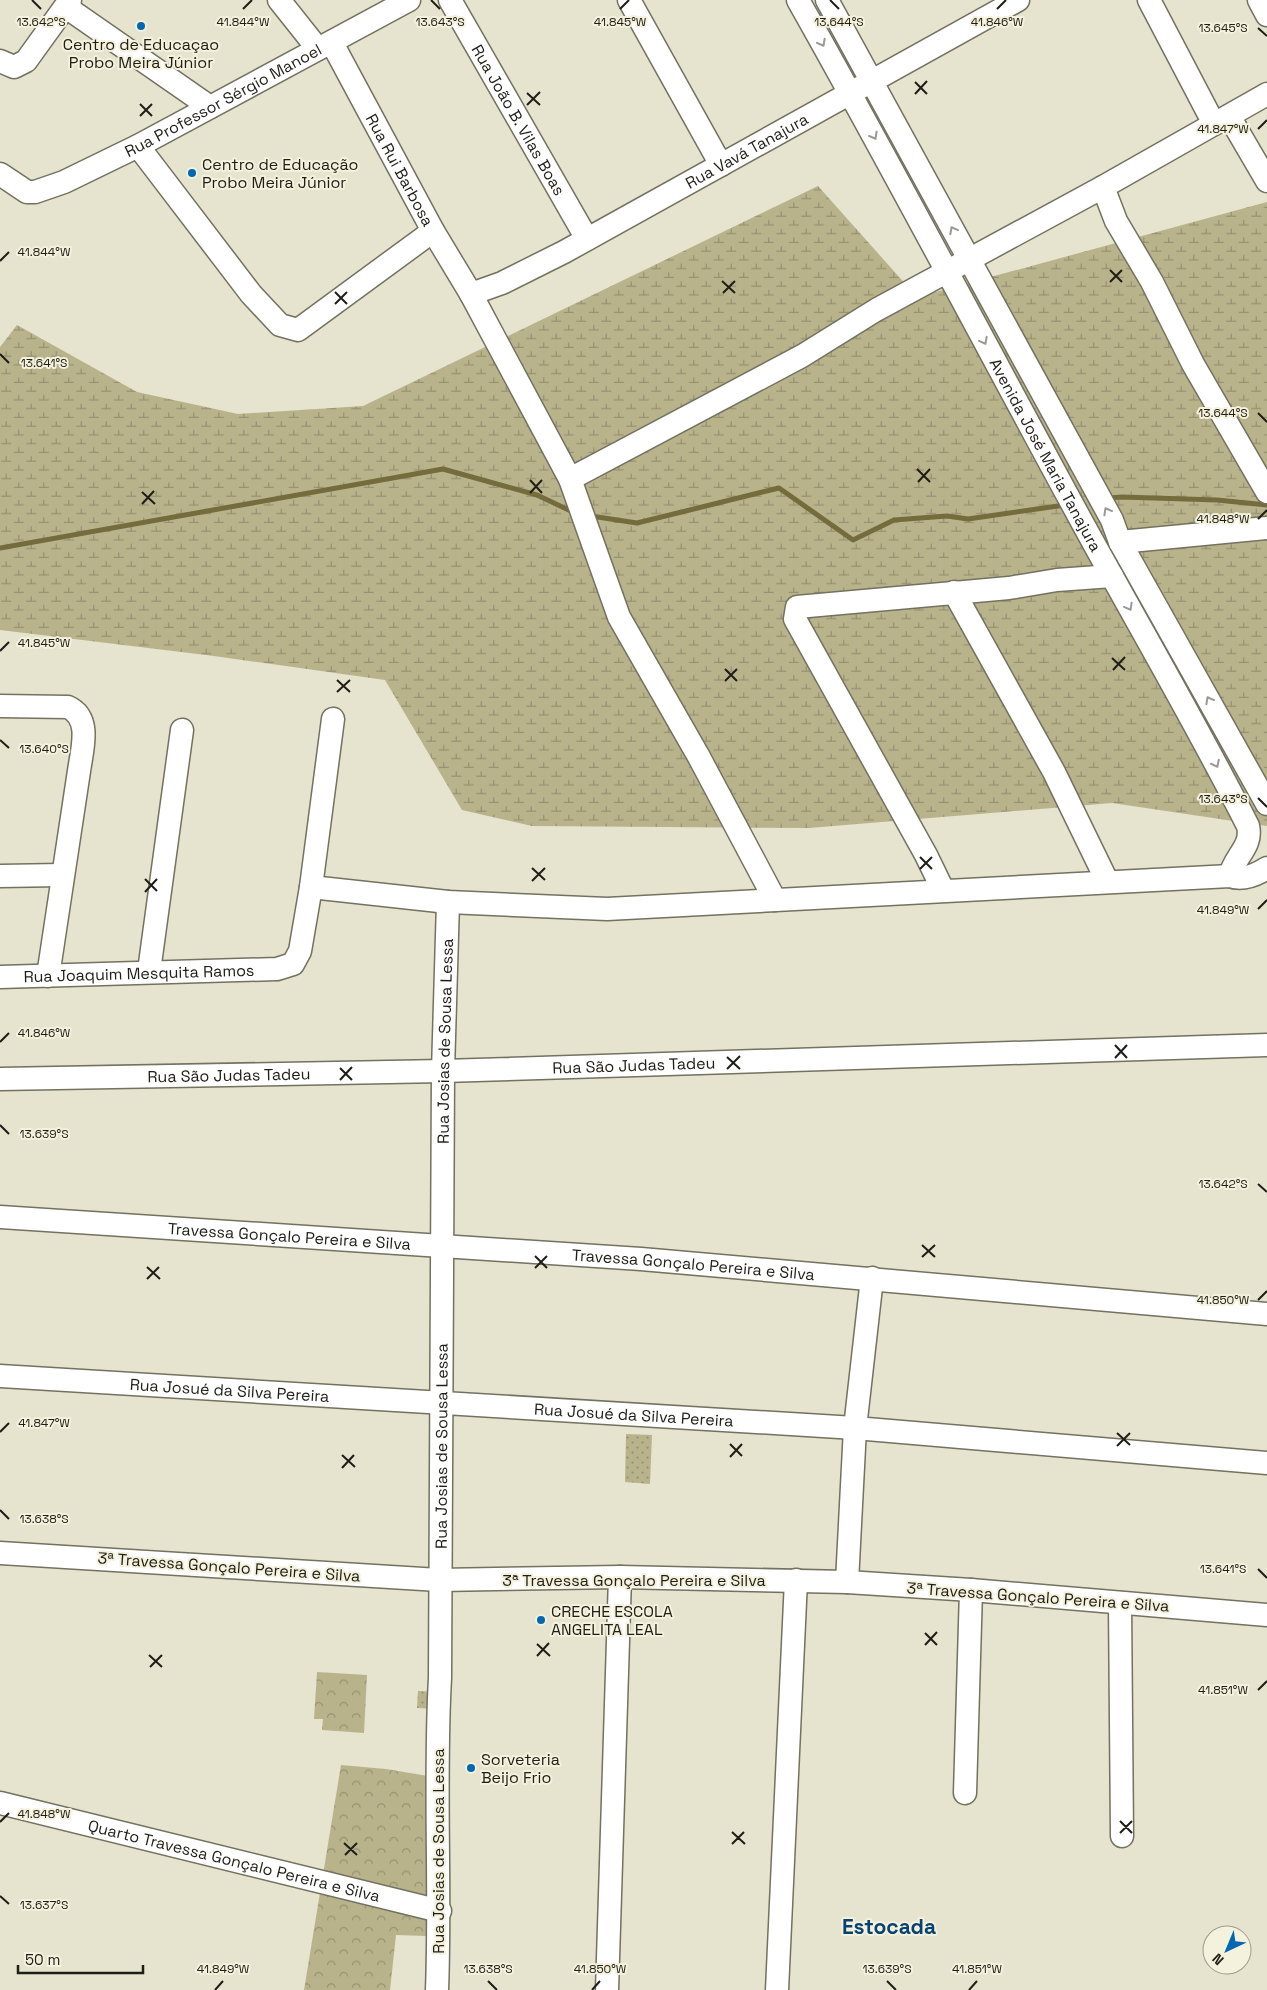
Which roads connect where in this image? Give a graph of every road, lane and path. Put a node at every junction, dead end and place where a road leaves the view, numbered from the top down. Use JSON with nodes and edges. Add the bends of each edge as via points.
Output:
{"nodes":[{"id":1,"x":279,"y":0,"type":"edge"},
{"id":2,"x":409,"y":0,"type":"edge"},
{"id":3,"x":450,"y":0,"type":"edge"},
{"id":4,"x":629,"y":0,"type":"edge"},
{"id":5,"x":798,"y":0,"type":"edge"},
{"id":6,"x":827,"y":0,"type":"edge"},
{"id":7,"x":1149,"y":0,"type":"edge"},
{"id":8,"x":1259,"y":0,"type":"edge"},
{"id":9,"x":1013,"y":1,"type":"edge"},
{"id":10,"x":68,"y":4,"type":"edge"},
{"id":11,"x":1267,"y":15,"type":"edge"},
{"id":12,"x":325,"y":46,"type":"junction"},
{"id":13,"x":0,"y":60,"type":"edge"},
{"id":14,"x":873,"y":82,"type":"junction"},
{"id":15,"x":850,"y":94,"type":"junction"},
{"id":16,"x":1267,"y":94,"type":"edge"},
{"id":17,"x":210,"y":107,"type":"junction"},
{"id":18,"x":1222,"y":120,"type":"junction"},
{"id":19,"x":138,"y":146,"type":"junction"},
{"id":20,"x":721,"y":165,"type":"junction"},
{"id":21,"x":0,"y":174,"type":"edge"},
{"id":22,"x":1267,"y":181,"type":"edge"},
{"id":23,"x":1103,"y":187,"type":"junction"},
{"id":24,"x":433,"y":231,"type":"junction"},
{"id":25,"x":587,"y":239,"type":"junction"},
{"id":26,"x":969,"y":260,"type":"junction"},
{"id":27,"x":946,"y":273,"type":"junction"},
{"id":28,"x":471,"y":294,"type":"junction"},
{"id":29,"x":990,"y":299,"type":"junction"},
{"id":30,"x":968,"y":311,"type":"junction"},
{"id":31,"x":570,"y":478,"type":"junction"},
{"id":32,"x":1267,"y":492,"type":"edge"},
{"id":33,"x":1267,"y":528,"type":"edge"},
{"id":34,"x":1120,"y":542,"type":"junction"},
{"id":35,"x":1112,"y":576,"type":"junction"},
{"id":36,"x":954,"y":592,"type":"junction"},
{"id":37,"x":0,"y":706,"type":"edge"},
{"id":38,"x":333,"y":719,"type":"dead end"},
{"id":39,"x":1225,"y":728,"type":"junction"},
{"id":40,"x":182,"y":730,"type":"dead end"},
{"id":41,"x":1204,"y":740,"type":"junction"},
{"id":42,"x":1267,"y":804,"type":"edge"},
{"id":43,"x":1267,"y":868,"type":"edge"},
{"id":44,"x":62,"y":875,"type":"junction"},
{"id":45,"x":0,"y":876,"type":"edge"},
{"id":46,"x":1230,"y":876,"type":"junction"},
{"id":47,"x":1107,"y":882,"type":"junction"},
{"id":48,"x":311,"y":887,"type":"junction"},
{"id":49,"x":942,"y":890,"type":"junction"},
{"id":50,"x":774,"y":900,"type":"junction"},
{"id":51,"x":448,"y":902,"type":"junction"},
{"id":52,"x":149,"y":971,"type":"junction"},
{"id":53,"x":48,"y":976,"type":"junction"},
{"id":54,"x":0,"y":977,"type":"edge"},
{"id":55,"x":1267,"y":1045,"type":"edge"},
{"id":56,"x":443,"y":1071,"type":"junction"},
{"id":57,"x":0,"y":1080,"type":"edge"},
{"id":58,"x":0,"y":1217,"type":"edge"},
{"id":59,"x":442,"y":1246,"type":"junction"},
{"id":60,"x":872,"y":1278,"type":"junction"},
{"id":61,"x":1267,"y":1314,"type":"edge"},
{"id":62,"x":0,"y":1376,"type":"edge"},
{"id":63,"x":440,"y":1402,"type":"junction"},
{"id":64,"x":855,"y":1428,"type":"junction"},
{"id":65,"x":1267,"y":1463,"type":"edge"},
{"id":66,"x":1,"y":1550,"type":"edge"},
{"id":67,"x":620,"y":1577,"type":"junction"},
{"id":68,"x":439,"y":1580,"type":"junction"},
{"id":69,"x":796,"y":1580,"type":"junction"},
{"id":70,"x":847,"y":1582,"type":"junction"},
{"id":71,"x":971,"y":1590,"type":"junction"},
{"id":72,"x":1120,"y":1603,"type":"junction"},
{"id":73,"x":1267,"y":1615,"type":"edge"},
{"id":74,"x":965,"y":1793,"type":"dead end"},
{"id":75,"x":0,"y":1803,"type":"edge"},
{"id":76,"x":1122,"y":1836,"type":"dead end"},
{"id":77,"x":440,"y":1911,"type":"junction"},
{"id":78,"x":437,"y":1990,"type":"edge"},
{"id":79,"x":607,"y":1990,"type":"edge"},
{"id":80,"x":777,"y":1990,"type":"edge"}],
"edges":[{"from":1,"to":12,"type":"street","name":"Rua Rui Barbosa"},
{"from":2,"to":12,"type":"street","name":"Rua Professor Sérgio Manoel"},
{"from":3,"to":25,"type":"street","name":"Rua João B. Vilas Boas"},
{"from":4,"to":20,"type":"street"},
{"from":5,"to":15,"type":"street","name":"Avenida José Maria Tanajura","one_way":true},
{"from":6,"to":14,"type":"street","name":"Avenida José Maria Tanajura"},
{"from":7,"to":18,"type":"street"},
{"from":8,"to":11,"type":"street"},
{"from":9,"to":14,"type":"street","name":"Rua Vavá Tanajura"},
{"from":10,"to":13,"type":"street","via":[[26,61],[14,67]]},
{"from":10,"to":17,"type":"street"},
{"from":12,"to":17,"type":"street","name":"Rua Professor Sérgio Manoel"},
{"from":12,"to":24,"type":"street","name":"Rua Rui Barbosa"},
{"from":14,"to":15,"type":"street","name":"Rua Vavá Tanajura"},
{"from":26,"to":14,"type":"street","name":"Avenida José Maria Tanajura","one_way":true},
{"from":15,"to":20,"type":"street","name":"Rua Vavá Tanajura"},
{"from":15,"to":27,"type":"street","name":"Avenida José Maria Tanajura","one_way":true},
{"from":16,"to":18,"type":"street"},
{"from":17,"to":19,"type":"street","name":"Rua Professor Sérgio Manoel"},
{"from":18,"to":22,"type":"street"},
{"from":18,"to":23,"type":"street"},
{"from":19,"to":21,"type":"street","name":"Rua Professor Sérgio Manoel","via":[[64,182],[35,192],[18,187]]},
{"from":19,"to":24,"type":"street","via":[[251,294],[280,325],[298,330]]},
{"from":20,"to":25,"type":"street","name":"Rua Vavá Tanajura"},
{"from":23,"to":26,"type":"street"},
{"from":23,"to":32,"type":"street","via":[[1116,221]]},
{"from":24,"to":28,"type":"street","name":"Rua Rui Barbosa"},
{"from":25,"to":28,"type":"street","name":"Rua Vavá Tanajura","via":[[502,284]]},
{"from":26,"to":27,"type":"street"},
{"from":26,"to":29,"type":"street","name":"Avenida José Maria Tanajura"},
{"from":27,"to":30,"type":"street","name":"Avenida José Maria Tanajura"},
{"from":27,"to":31,"type":"street","via":[[876,310],[802,356]]},
{"from":28,"to":31,"type":"street","name":"Rua Rui Barbosa"},
{"from":29,"to":30,"type":"street"},
{"from":34,"to":29,"type":"street","name":"Avenida José Maria Tanajura","one_way":true,"via":[[1112,520]]},
{"from":30,"to":35,"type":"street","name":"Avenida José Maria Tanajura","one_way":true},
{"from":31,"to":50,"type":"street","name":"Rua Rui Barbosa","via":[[619,617],[699,757]]},
{"from":33,"to":34,"type":"street"},
{"from":39,"to":34,"type":"street","name":"Avenida José Maria Tanajura","one_way":true},
{"from":35,"to":36,"type":"street"},
{"from":35,"to":41,"type":"street","name":"Avenida José Maria Tanajura","one_way":true},
{"from":36,"to":47,"type":"street","via":[[1054,772]]},
{"from":36,"to":49,"type":"street","via":[[798,607],[795,619],[926,855]]},
{"from":37,"to":44,"type":"street","via":[[68,707],[75,710],[82,720],[83,742]]},
{"from":38,"to":48,"type":"street"},
{"from":39,"to":41,"type":"street"},
{"from":39,"to":42,"type":"street","name":"Avenida José Maria Tanajura"},
{"from":40,"to":52,"type":"street"},
{"from":41,"to":46,"type":"street","name":"Avenida José Maria Tanajura","one_way":true,"via":[[1250,834]]},
{"from":43,"to":46,"type":"street","via":[[1253,876]]},
{"from":44,"to":45,"type":"street"},
{"from":44,"to":53,"type":"street"},
{"from":46,"to":47,"type":"street"},
{"from":47,"to":49,"type":"street"},
{"from":48,"to":51,"type":"street"},
{"from":48,"to":52,"type":"street","name":"Rua Joaquim Mesquita Ramos","via":[[297,958],[293,964],[277,969]]},
{"from":49,"to":50,"type":"street"},
{"from":50,"to":51,"type":"street","via":[[608,908]]},
{"from":51,"to":56,"type":"street","name":"Rua Josias de Sousa Lessa"},
{"from":52,"to":53,"type":"street","name":"Rua Joaquim Mesquita Ramos"},
{"from":53,"to":54,"type":"street","name":"Rua Joaquim Mesquita Ramos"},
{"from":55,"to":56,"type":"street","name":"Rua São Judas Tadeu"},
{"from":56,"to":57,"type":"street","name":"Rua São Judas Tadeu"},
{"from":56,"to":59,"type":"street","name":"Rua Josias de Sousa Lessa"},
{"from":58,"to":59,"type":"street","name":"Travessa Gonçalo Pereira e Silva"},
{"from":59,"to":60,"type":"street","name":"Travessa Gonçalo Pereira e Silva"},
{"from":59,"to":63,"type":"street","name":"Rua Josias de Sousa Lessa"},
{"from":60,"to":61,"type":"street","name":"Travessa Gonçalo Pereira e Silva"},
{"from":60,"to":64,"type":"street"},
{"from":62,"to":63,"type":"street","name":"Rua Josué da Silva Pereira"},
{"from":63,"to":64,"type":"street","name":"Rua Josué da Silva Pereira"},
{"from":63,"to":68,"type":"street","name":"Rua Josias de Sousa Lessa"},
{"from":64,"to":65,"type":"street","name":"Rua Josué da Silva Pereira"},
{"from":64,"to":70,"type":"street"},
{"from":66,"to":68,"type":"street","name":"3ª Travessa Gonçalo Pereira e Silva"},
{"from":67,"to":68,"type":"street","name":"3ª Travessa Gonçalo Pereira e Silva"},
{"from":67,"to":69,"type":"street","name":"3ª Travessa Gonçalo Pereira e Silva"},
{"from":67,"to":79,"type":"street"},
{"from":68,"to":77,"type":"street","name":"Rua Josias de Sousa Lessa"},
{"from":69,"to":70,"type":"street","name":"3ª Travessa Gonçalo Pereira e Silva"},
{"from":69,"to":80,"type":"street"},
{"from":70,"to":71,"type":"street","name":"3ª Travessa Gonçalo Pereira e Silva"},
{"from":71,"to":72,"type":"street","name":"3ª Travessa Gonçalo Pereira e Silva"},
{"from":71,"to":74,"type":"street"},
{"from":72,"to":73,"type":"street","name":"3ª Travessa Gonçalo Pereira e Silva"},
{"from":72,"to":76,"type":"street"},
{"from":75,"to":77,"type":"street","name":"Quarto Travessa Gonçalo Pereira e Silva"},
{"from":77,"to":78,"type":"street","name":"Rua Josias de Sousa Lessa"}]}
